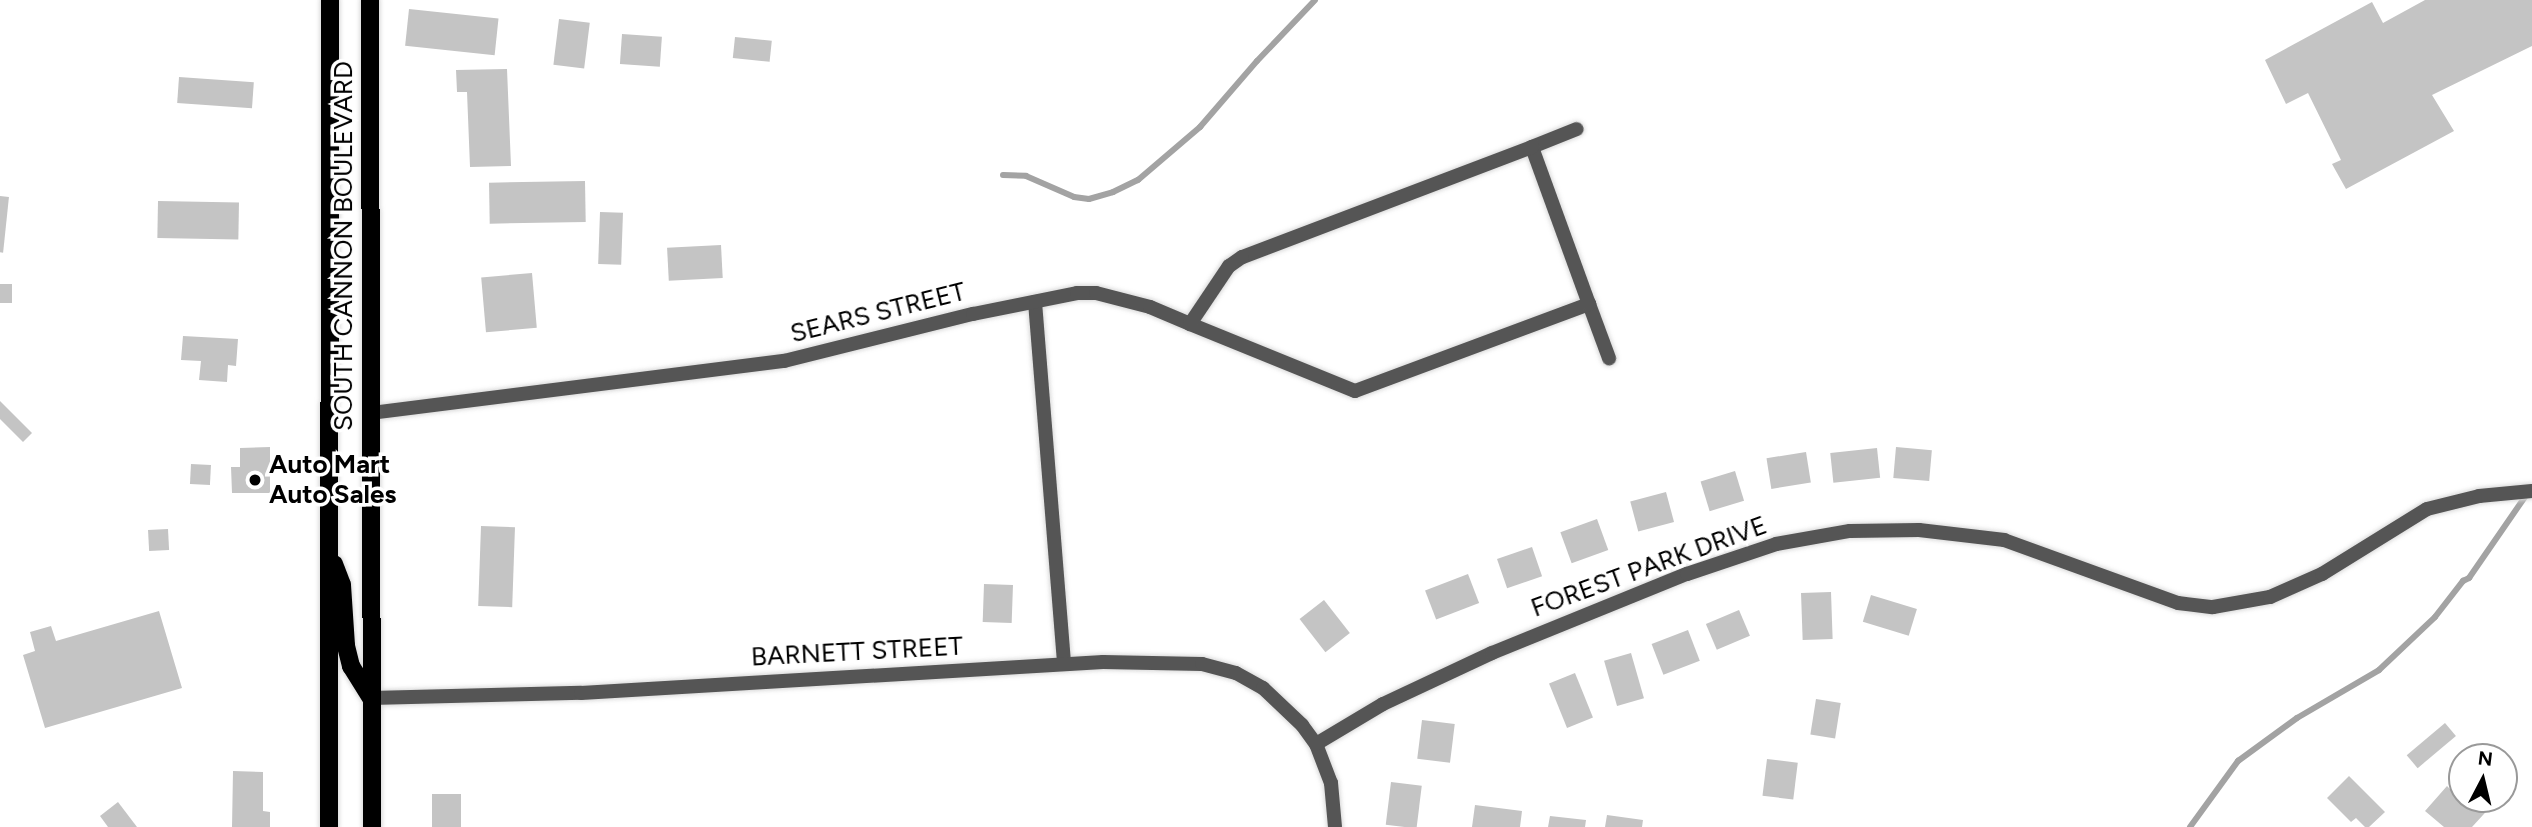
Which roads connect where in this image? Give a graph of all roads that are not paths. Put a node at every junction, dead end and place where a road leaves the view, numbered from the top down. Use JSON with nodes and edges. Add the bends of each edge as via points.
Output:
{"nodes":[{"id":1,"x":330,"y":0,"type":"edge"},
{"id":2,"x":370,"y":0,"type":"edge"},
{"id":3,"x":1577,"y":129,"type":"dead end"},
{"id":4,"x":1532,"y":147,"type":"junction"},
{"id":5,"x":1035,"y":302,"type":"junction"},
{"id":6,"x":1589,"y":303,"type":"junction"},
{"id":7,"x":1190,"y":324,"type":"junction"},
{"id":8,"x":1609,"y":358,"type":"dead end"},
{"id":9,"x":371,"y":413,"type":"junction"},
{"id":10,"x":2532,"y":491,"type":"edge"},
{"id":11,"x":329,"y":555,"type":"junction"},
{"id":12,"x":1064,"y":664,"type":"junction"},
{"id":13,"x":372,"y":698,"type":"junction"},
{"id":14,"x":1316,"y":744,"type":"junction"},
{"id":15,"x":329,"y":827,"type":"edge"},
{"id":16,"x":372,"y":827,"type":"edge"},
{"id":17,"x":1335,"y":827,"type":"edge"}],
"edges":[{"from":1,"to":11,"type":"main road","name":"SOUTH CANNON BOULEVARD"},
{"from":2,"to":9,"type":"main road","name":"SOUTH CANNON BOULEVARD"},
{"from":3,"to":4,"type":"street"},
{"from":4,"to":6,"type":"street"},
{"from":4,"to":7,"type":"street","via":[[1242,257],[1229,266]]},
{"from":5,"to":7,"type":"street","name":"SEARS STREET","via":[[1096,293],[1150,307]]},
{"from":5,"to":9,"type":"street","name":"SEARS STREET","via":[[784,362]]},
{"from":5,"to":12,"type":"street"},
{"from":6,"to":7,"type":"street","name":"SEARS STREET","via":[[1355,391]]},
{"from":6,"to":8,"type":"street"},
{"from":9,"to":13,"type":"main road","name":"SOUTH CANNON BOULEVARD"},
{"from":10,"to":14,"type":"street","name":"FOREST PARK DRIVE","via":[[2479,496],[2427,509],[2322,574],[2270,597],[2213,607],[2178,603],[2004,541],[1919,530],[1850,531],[1776,544],[1687,574],[1492,653],[1382,704]]},
{"from":11,"to":13,"type":"main road","via":[[342,585],[351,666]]},
{"from":11,"to":15,"type":"main road","name":"SOUTH CANNON BOULEVARD"},
{"from":12,"to":13,"type":"street","name":"BARNETT STREET","via":[[580,693]]},
{"from":12,"to":14,"type":"street","name":"BARNETT STREET","via":[[1202,664],[1236,673],[1276,698]]},
{"from":13,"to":16,"type":"main road","name":"SOUTH CANNON BOULEVARD"},
{"from":14,"to":17,"type":"street","name":"BARNETT STREET","via":[[1331,783]]}]}
